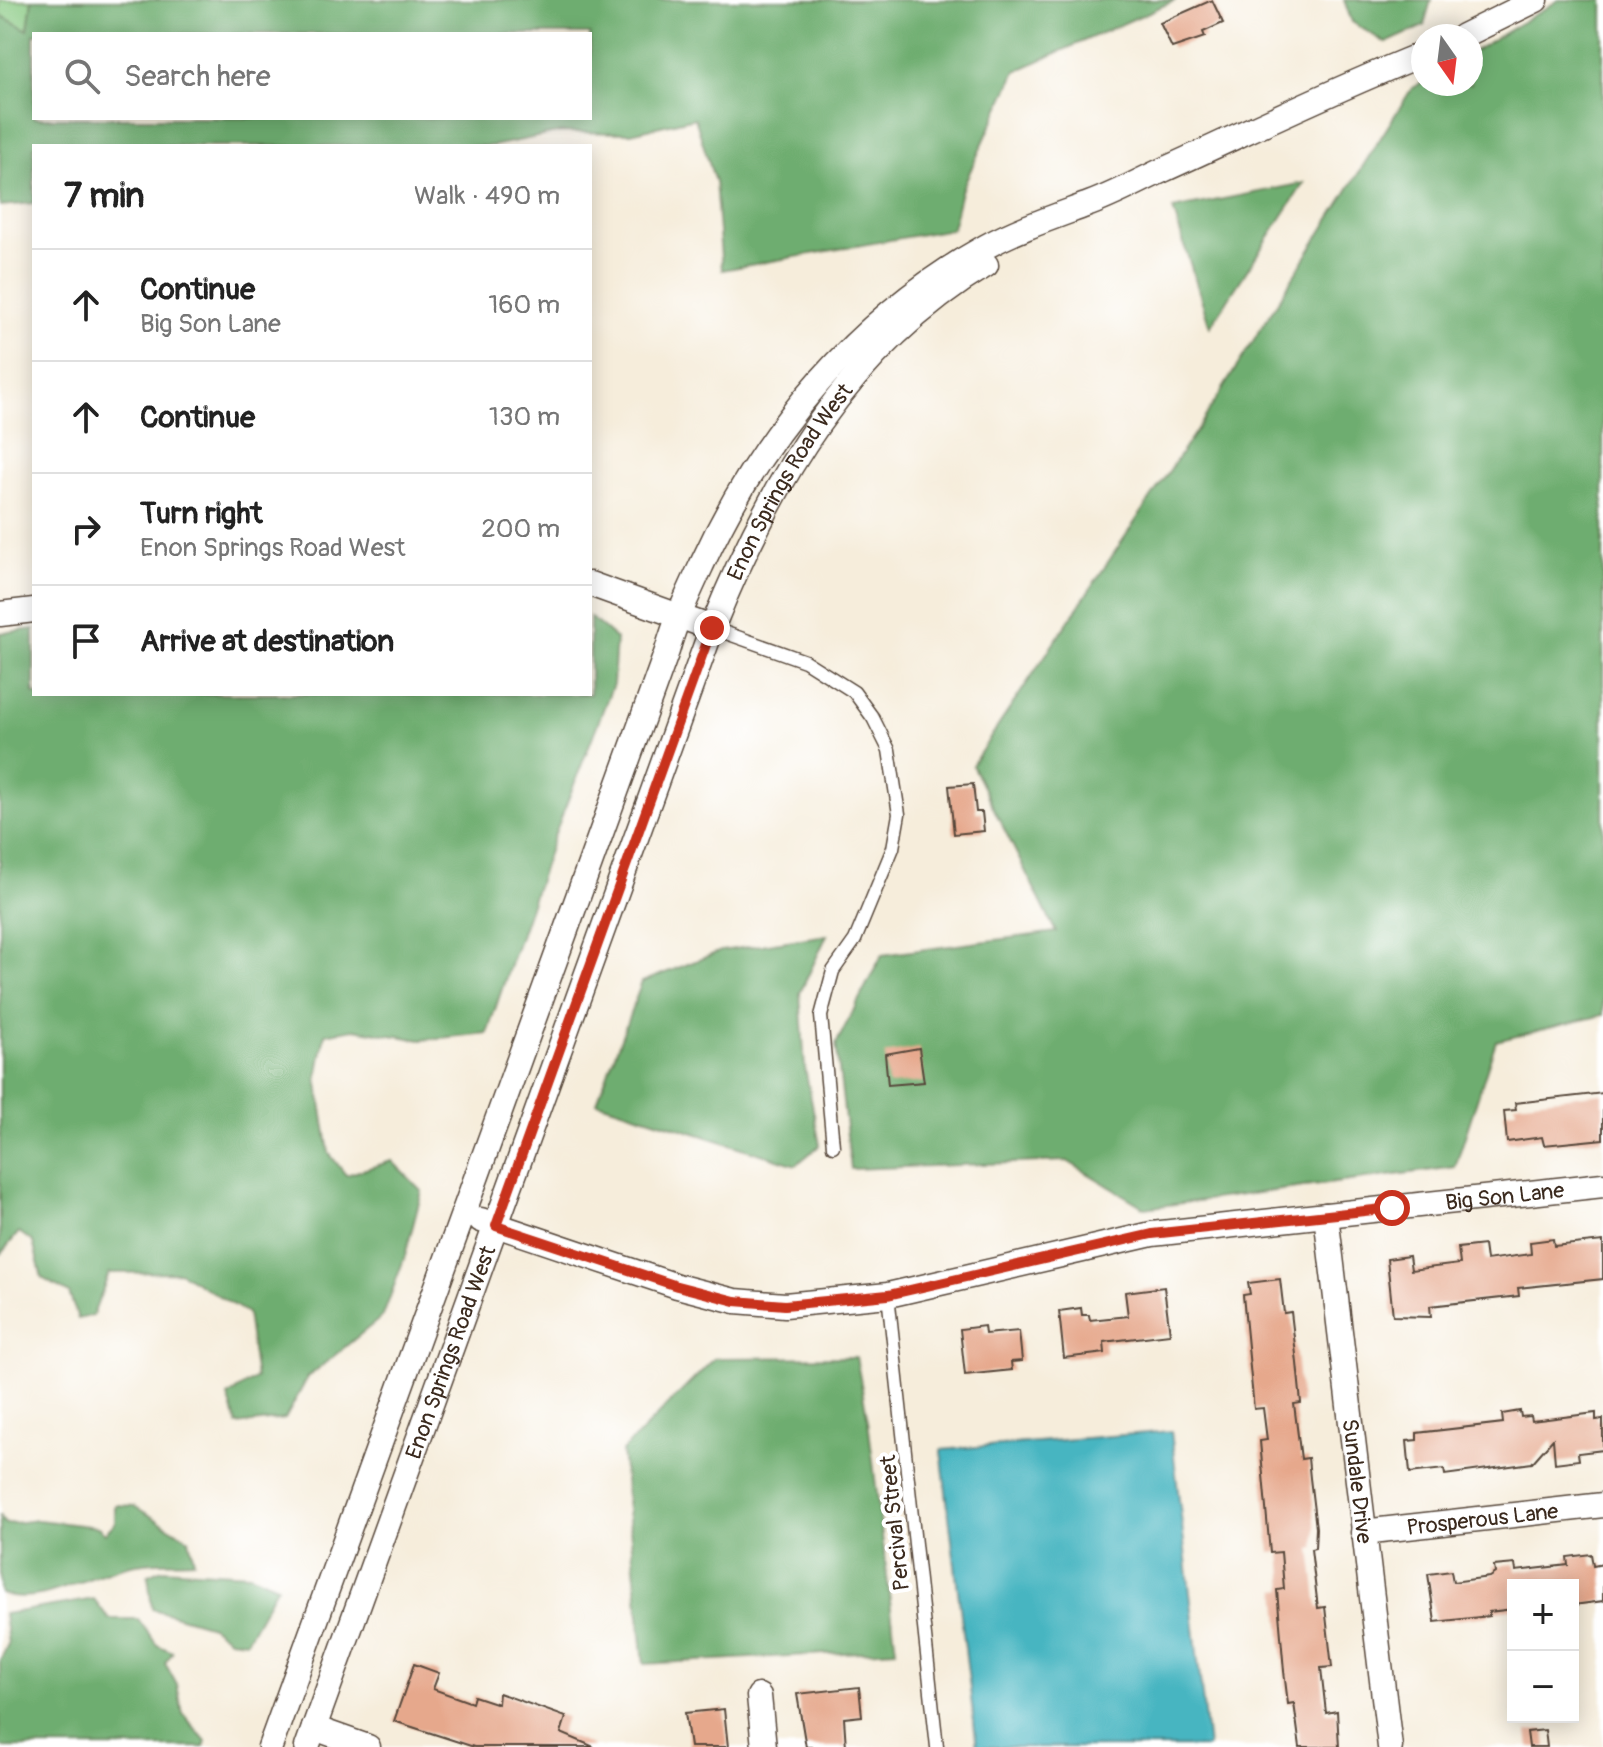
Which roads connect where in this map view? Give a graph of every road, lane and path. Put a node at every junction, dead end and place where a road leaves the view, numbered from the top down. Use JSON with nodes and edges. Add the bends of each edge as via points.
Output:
{"nodes":[{"id":1,"x":1536,"y":0,"type":"edge"},
{"id":2,"x":1483,"y":26,"type":"edge"},
{"id":3,"x":1411,"y":59,"type":"edge"},
{"id":4,"x":1112,"y":194,"type":"junction"},
{"id":5,"x":592,"y":585,"type":"edge"},
{"id":6,"x":32,"y":610,"type":"edge"},
{"id":7,"x":0,"y":614,"type":"edge"},
{"id":8,"x":677,"y":614,"type":"junction"},
{"id":9,"x":712,"y":628,"type":"junction"},
{"id":10,"x":833,"y":1146,"type":"dead end"},
{"id":11,"x":1603,"y":1185,"type":"edge"},
{"id":12,"x":464,"y":1214,"type":"junction"},
{"id":13,"x":1326,"y":1215,"type":"junction"},
{"id":14,"x":496,"y":1226,"type":"junction"},
{"id":15,"x":888,"y":1295,"type":"junction"},
{"id":16,"x":1603,"y":1505,"type":"edge"},
{"id":17,"x":1363,"y":1532,"type":"junction"},
{"id":18,"x":759,"y":1696,"type":"dead end"},
{"id":19,"x":311,"y":1737,"type":"edge"},
{"id":20,"x":270,"y":1747,"type":"edge"},
{"id":21,"x":368,"y":1747,"type":"edge"},
{"id":22,"x":764,"y":1747,"type":"edge"},
{"id":23,"x":937,"y":1747,"type":"edge"},
{"id":24,"x":1390,"y":1747,"type":"edge"}],
"edges":[{"from":1,"to":2,"type":"street"},
{"from":3,"to":4,"type":"street"},
{"from":4,"to":8,"type":"street","via":[[1012,233],[965,258],[861,338],[809,391],[754,466]]},
{"from":4,"to":9,"type":"street","name":"Enon Springs Road West","via":[[960,282],[851,382],[780,479]]},
{"from":5,"to":8,"type":"street"},
{"from":6,"to":7,"type":"street"},
{"from":8,"to":9,"type":"street"},
{"from":8,"to":12,"type":"street"},
{"from":9,"to":10,"type":"lane","via":[[805,661],[854,692],[889,750],[899,814],[893,848],[855,940],[833,971],[821,1016]]},
{"from":9,"to":14,"type":"street","name":"Enon Springs Road West"},
{"from":11,"to":13,"type":"street","name":"Big Son Lane"},
{"from":12,"to":14,"type":"street","name":"Big Son Lane"},
{"from":12,"to":20,"type":"street"},
{"from":13,"to":15,"type":"street","name":"Big Son Lane","via":[[1152,1234]]},
{"from":13,"to":17,"type":"street","name":"Sundale Drive"},
{"from":14,"to":15,"type":"street","name":"Big Son Lane","via":[[735,1301],[785,1305]]},
{"from":14,"to":19,"type":"street","name":"Enon Springs Road West"},
{"from":15,"to":23,"type":"lane","name":"Percival Street"},
{"from":16,"to":17,"type":"street","name":"Prosperous Lane"},
{"from":17,"to":24,"type":"street","name":"Sundale Drive"},
{"from":18,"to":22,"type":"street"},
{"from":19,"to":21,"type":"street"}]}
